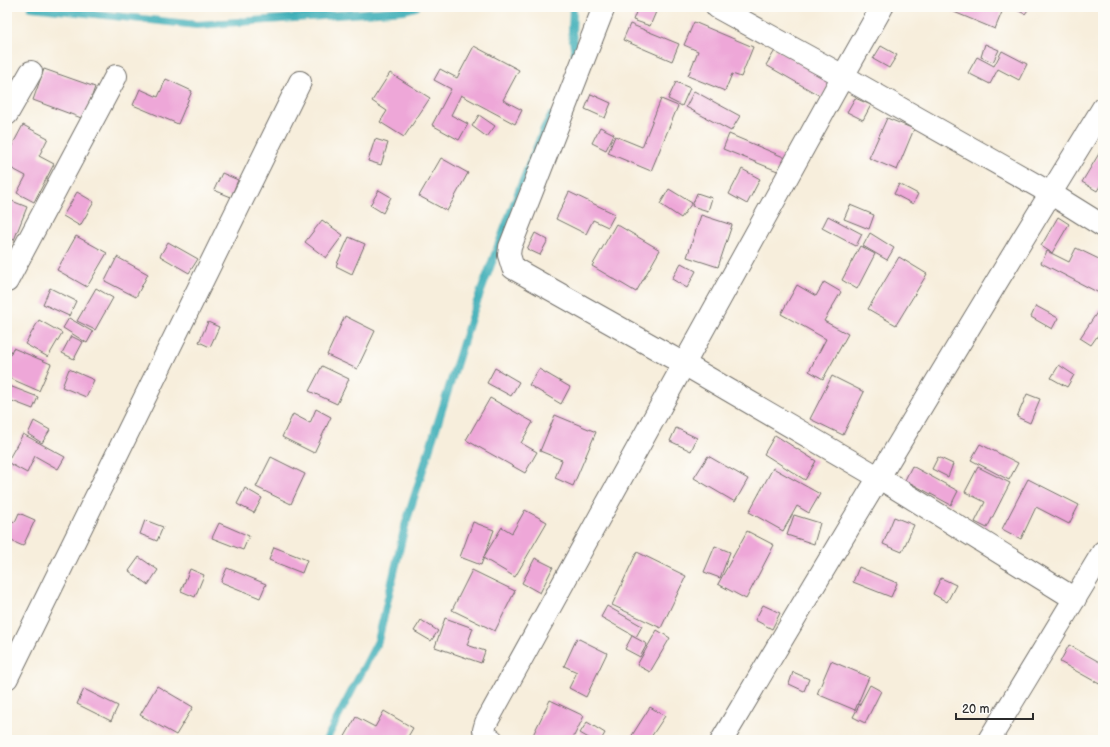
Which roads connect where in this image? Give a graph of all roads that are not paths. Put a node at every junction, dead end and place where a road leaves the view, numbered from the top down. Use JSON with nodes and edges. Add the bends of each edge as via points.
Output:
{"nodes":[{"id":1,"x":604,"y":7,"type":"edge"},
{"id":2,"x":717,"y":7,"type":"edge"},
{"id":3,"x":882,"y":7,"type":"edge"},
{"id":4,"x":31,"y":72,"type":"dead end"},
{"id":5,"x":116,"y":76,"type":"dead end"},
{"id":6,"x":843,"y":76,"type":"junction"},
{"id":7,"x":300,"y":82,"type":"dead end"},
{"id":8,"x":1103,"y":108,"type":"edge"},
{"id":9,"x":7,"y":114,"type":"edge"},
{"id":10,"x":1050,"y":193,"type":"junction"},
{"id":11,"x":1103,"y":226,"type":"edge"},
{"id":12,"x":7,"y":281,"type":"edge"},
{"id":13,"x":684,"y":364,"type":"junction"},
{"id":14,"x":878,"y":477,"type":"junction"},
{"id":15,"x":1103,"y":552,"type":"edge"},
{"id":16,"x":1075,"y":599,"type":"junction"},
{"id":17,"x":7,"y":678,"type":"edge"},
{"id":18,"x":492,"y":740,"type":"edge"},
{"id":19,"x":722,"y":740,"type":"edge"},
{"id":20,"x":989,"y":740,"type":"edge"}],
"edges":[{"from":1,"to":13,"type":"street","via":[[509,255],[513,268]]},
{"from":2,"to":6,"type":"street"},
{"from":3,"to":6,"type":"street"},
{"from":4,"to":9,"type":"street"},
{"from":5,"to":12,"type":"street"},
{"from":6,"to":10,"type":"street"},
{"from":6,"to":13,"type":"street"},
{"from":7,"to":17,"type":"street"},
{"from":8,"to":10,"type":"street"},
{"from":10,"to":11,"type":"street"},
{"from":10,"to":14,"type":"street"},
{"from":13,"to":14,"type":"street"},
{"from":13,"to":18,"type":"street","via":[[486,723],[484,730],[487,737]]},
{"from":14,"to":16,"type":"street"},
{"from":14,"to":19,"type":"street"},
{"from":15,"to":16,"type":"street"},
{"from":16,"to":20,"type":"street"}]}
